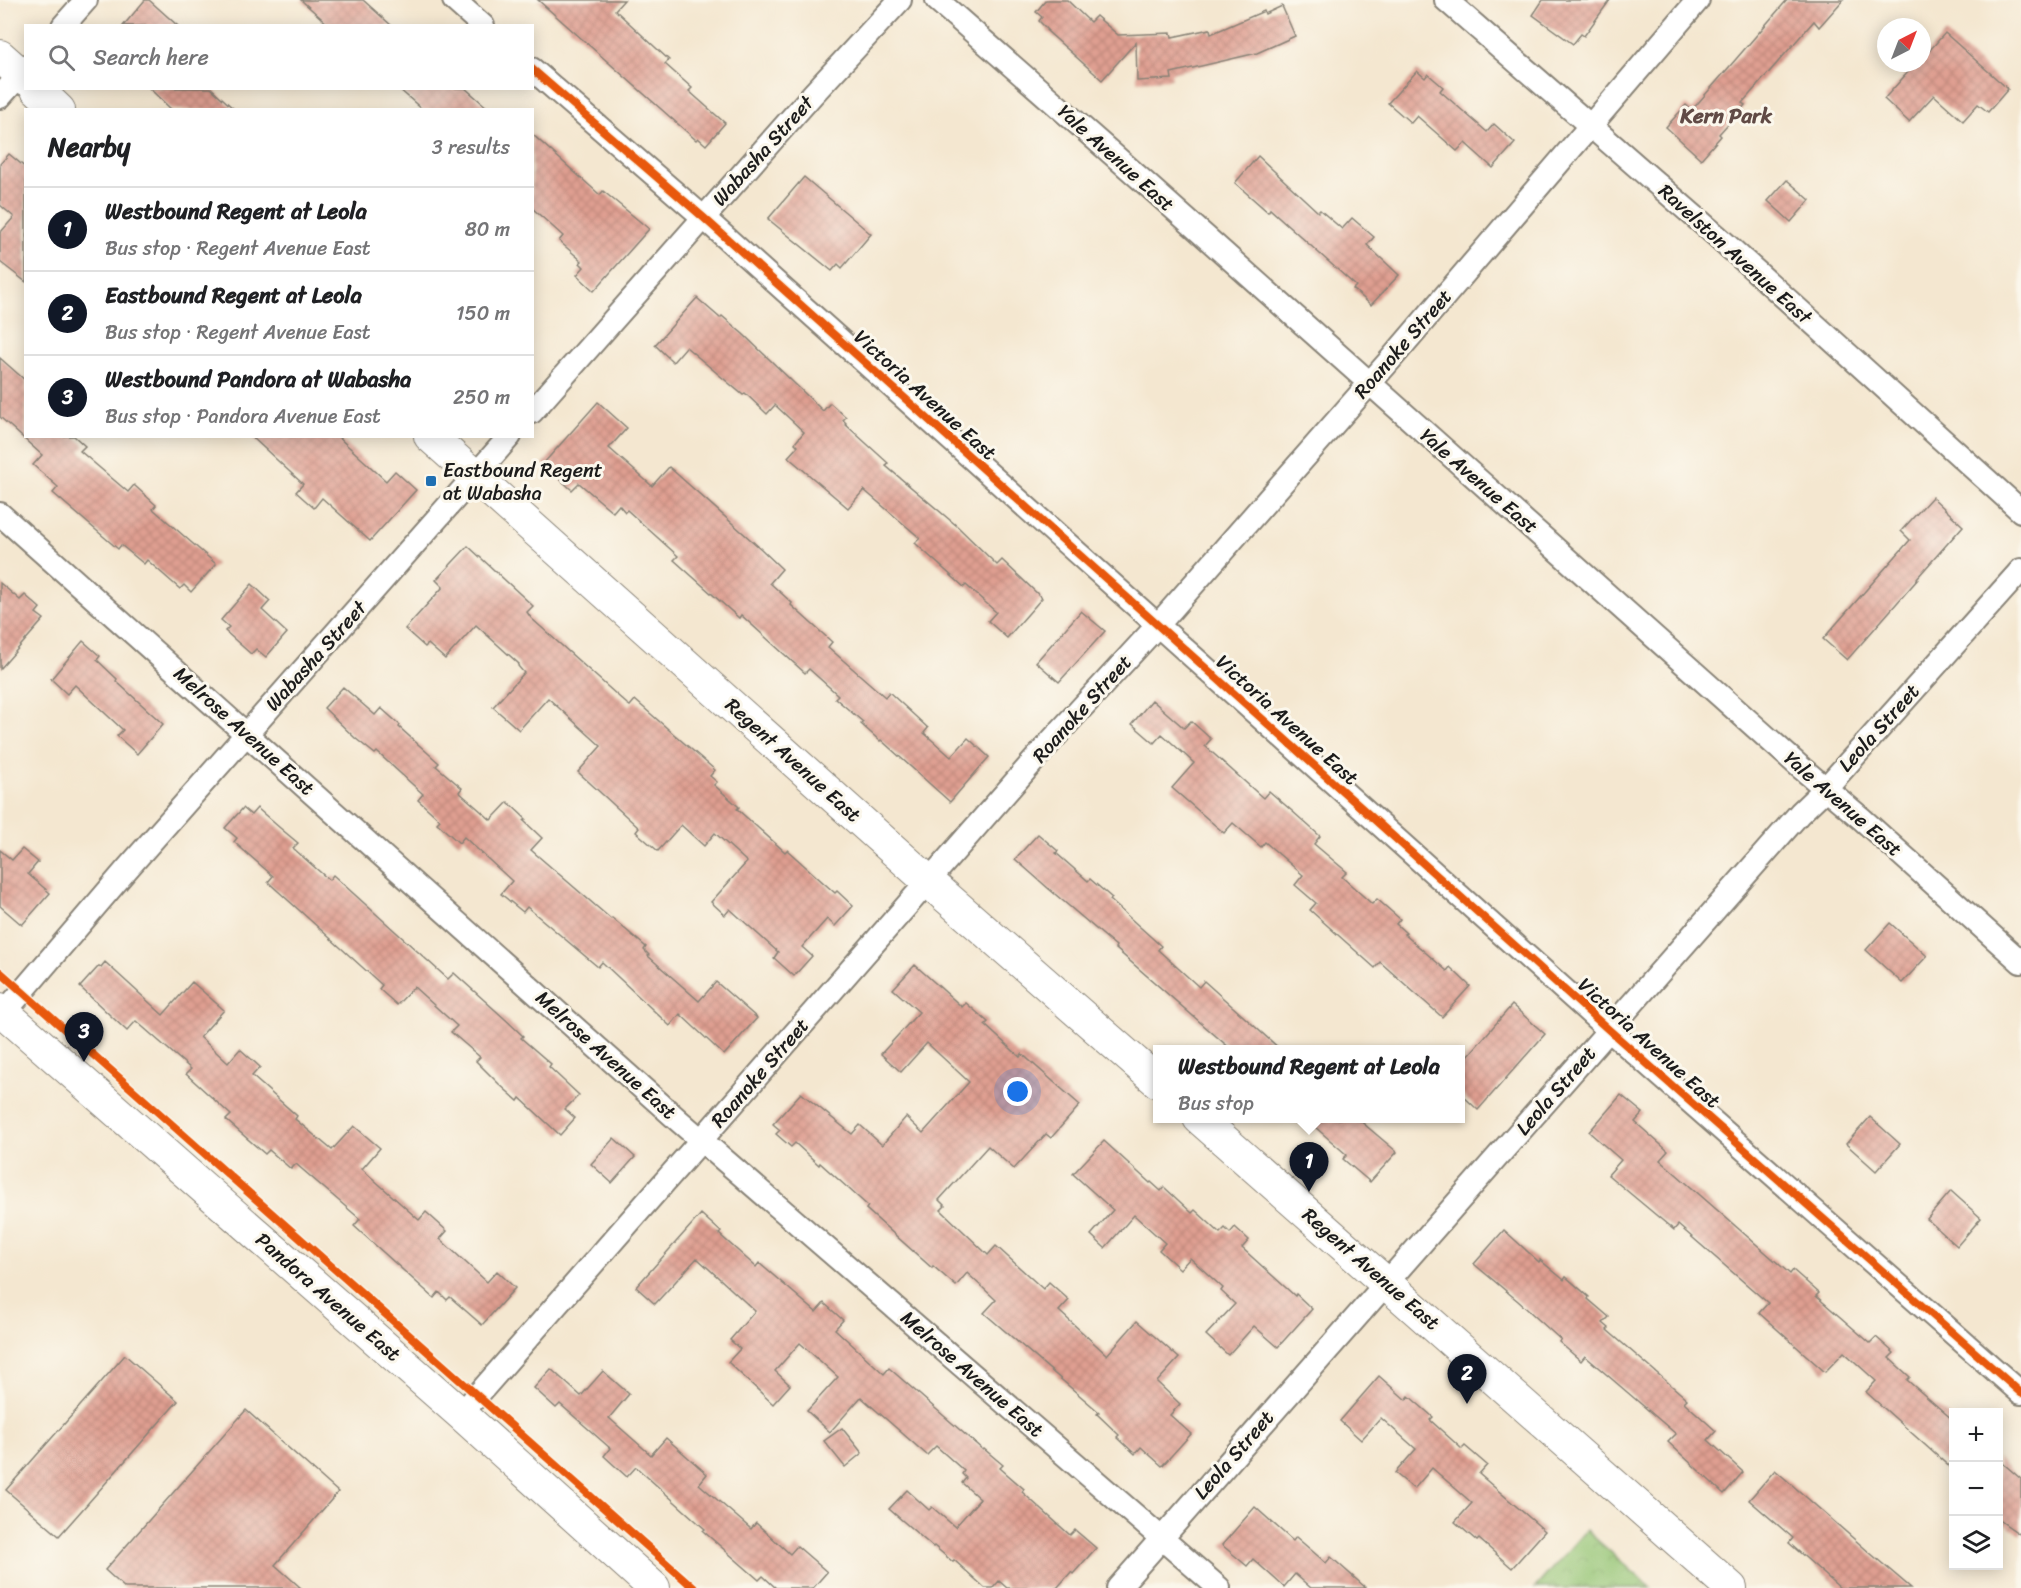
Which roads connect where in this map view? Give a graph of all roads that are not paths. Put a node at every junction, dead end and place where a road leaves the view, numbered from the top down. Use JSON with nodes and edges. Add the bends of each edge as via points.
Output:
{"nodes":[{"id":1,"x":86,"y":0,"type":"edge"},
{"id":2,"x":453,"y":0,"type":"edge"},
{"id":3,"x":900,"y":0,"type":"edge"},
{"id":4,"x":937,"y":0,"type":"edge"},
{"id":5,"x":1446,"y":0,"type":"edge"},
{"id":6,"x":1698,"y":0,"type":"edge"},
{"id":7,"x":1684,"y":10,"type":"edge"},
{"id":8,"x":65,"y":24,"type":"edge"},
{"id":9,"x":481,"y":24,"type":"edge"},
{"id":10,"x":534,"y":71,"type":"edge"},
{"id":11,"x":34,"y":90,"type":"edge"},
{"id":12,"x":57,"y":108,"type":"edge"},
{"id":13,"x":1590,"y":126,"type":"junction"},
{"id":14,"x":704,"y":218,"type":"junction"},
{"id":15,"x":1368,"y":384,"type":"junction"},
{"id":16,"x":534,"y":410,"type":"edge"},
{"id":17,"x":432,"y":438,"type":"edge"},
{"id":18,"x":508,"y":438,"type":"edge"},
{"id":19,"x":475,"y":477,"type":"junction"},
{"id":20,"x":2021,"y":511,"type":"edge"},
{"id":21,"x":0,"y":514,"type":"edge"},
{"id":22,"x":2021,"y":570,"type":"edge"},
{"id":23,"x":1157,"y":626,"type":"junction"},
{"id":24,"x":247,"y":734,"type":"junction"},
{"id":25,"x":1825,"y":789,"type":"junction"},
{"id":26,"x":928,"y":881,"type":"junction"},
{"id":27,"x":2021,"y":963,"type":"edge"},
{"id":28,"x":2,"y":1011,"type":"edge"},
{"id":29,"x":1609,"y":1030,"type":"junction"},
{"id":30,"x":1153,"y":1078,"type":"edge"},
{"id":31,"x":1204,"y":1123,"type":"edge"},
{"id":32,"x":701,"y":1140,"type":"junction"},
{"id":33,"x":1387,"y":1283,"type":"junction"},
{"id":34,"x":2021,"y":1393,"type":"edge"},
{"id":35,"x":461,"y":1414,"type":"junction"},
{"id":36,"x":1162,"y":1538,"type":"junction"},
{"id":37,"x":654,"y":1588,"type":"edge"},
{"id":38,"x":1118,"y":1588,"type":"edge"},
{"id":39,"x":1219,"y":1588,"type":"edge"},
{"id":40,"x":1731,"y":1588,"type":"edge"}],
"edges":[{"from":1,"to":8,"type":"street"},
{"from":2,"to":9,"type":"street"},
{"from":3,"to":14,"type":"street","name":"Wabasha Street"},
{"from":4,"to":15,"type":"street","name":"Yale Avenue East"},
{"from":5,"to":13,"type":"street","name":"Ravelston Avenue East"},
{"from":6,"to":7,"type":"street","name":"Roanoke Street"},
{"from":7,"to":13,"type":"street","name":"Roanoke Street"},
{"from":10,"to":14,"type":"street","name":"Victoria Avenue East"},
{"from":11,"to":12,"type":"street"},
{"from":13,"to":15,"type":"street","name":"Roanoke Street"},
{"from":13,"to":20,"type":"street","name":"Ravelston Avenue East"},
{"from":14,"to":16,"type":"street","name":"Wabasha Street"},
{"from":14,"to":23,"type":"street","name":"Victoria Avenue East"},
{"from":15,"to":23,"type":"street","name":"Roanoke Street"},
{"from":15,"to":25,"type":"street","name":"Yale Avenue East"},
{"from":17,"to":19,"type":"street","name":"Regent Avenue East"},
{"from":18,"to":19,"type":"street","name":"Wabasha Street"},
{"from":19,"to":24,"type":"street","name":"Wabasha Street"},
{"from":19,"to":26,"type":"street","name":"Regent Avenue East"},
{"from":21,"to":24,"type":"street","name":"Melrose Avenue East"},
{"from":22,"to":25,"type":"street","name":"Leola Street"},
{"from":23,"to":26,"type":"street","name":"Roanoke Street"},
{"from":23,"to":29,"type":"street","name":"Victoria Avenue East"},
{"from":24,"to":28,"type":"street","name":"Wabasha Street"},
{"from":24,"to":32,"type":"street","name":"Melrose Avenue East"},
{"from":25,"to":27,"type":"street","name":"Yale Avenue East"},
{"from":25,"to":29,"type":"street","name":"Leola Street"},
{"from":26,"to":30,"type":"street","name":"Regent Avenue East"},
{"from":26,"to":32,"type":"street","name":"Roanoke Street"},
{"from":28,"to":35,"type":"street","name":"Pandora Avenue East"},
{"from":29,"to":33,"type":"street","name":"Leola Street"},
{"from":29,"to":34,"type":"street","name":"Victoria Avenue East"},
{"from":31,"to":33,"type":"street","name":"Regent Avenue East"},
{"from":32,"to":35,"type":"street","name":"Roanoke Street"},
{"from":32,"to":36,"type":"street","name":"Melrose Avenue East"},
{"from":33,"to":36,"type":"street","name":"Leola Street"},
{"from":33,"to":40,"type":"street","name":"Regent Avenue East"},
{"from":35,"to":37,"type":"street","name":"Pandora Avenue East"},
{"from":36,"to":38,"type":"street","name":"Leola Street"},
{"from":36,"to":39,"type":"street","name":"Melrose Avenue East"}]}
